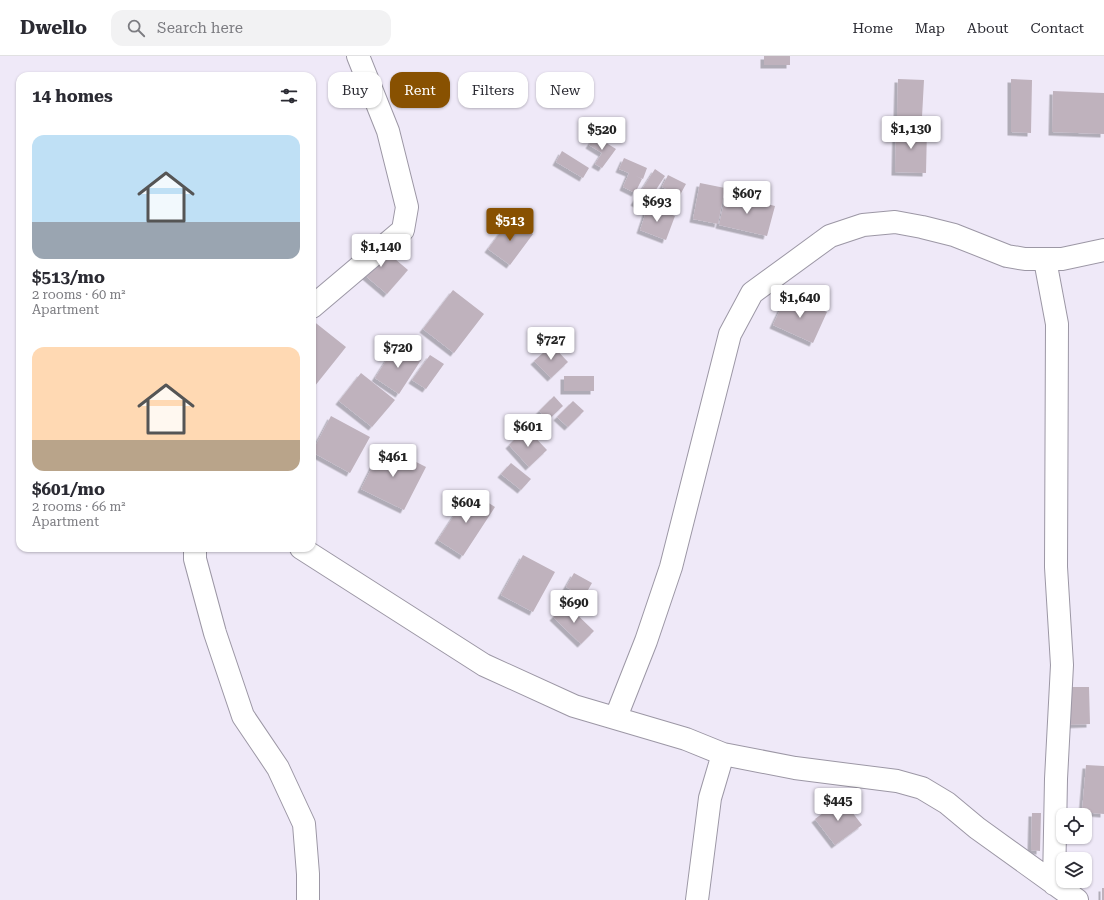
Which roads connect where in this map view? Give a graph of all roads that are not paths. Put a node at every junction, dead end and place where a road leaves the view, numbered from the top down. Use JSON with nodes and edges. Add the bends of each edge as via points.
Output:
{"nodes":[{"id":1,"x":358,"y":56,"type":"edge"},
{"id":2,"x":1104,"y":250,"type":"edge"},
{"id":3,"x":1045,"y":260,"type":"junction"},
{"id":4,"x":316,"y":304,"type":"edge"},
{"id":5,"x":195,"y":552,"type":"edge"},
{"id":6,"x":307,"y":552,"type":"edge"},
{"id":7,"x":616,"y":718,"type":"junction"},
{"id":8,"x":723,"y":754,"type":"junction"},
{"id":9,"x":1054,"y":884,"type":"junction"},
{"id":10,"x":308,"y":900,"type":"edge"},
{"id":11,"x":697,"y":900,"type":"edge"},
{"id":12,"x":1077,"y":900,"type":"edge"}],
"edges":[{"from":1,"to":4,"type":"street","via":[[388,131],[407,207],[403,230]]},
{"from":2,"to":3,"type":"street"},
{"from":3,"to":7,"type":"street","via":[[1007,256],[954,235],[922,227],[895,222],[863,225],[830,236],[752,293],[730,334],[671,567]]},
{"from":3,"to":9,"type":"street","via":[[1057,324],[1056,567],[1062,665]]},
{"from":5,"to":10,"type":"street","via":[[216,634],[243,716],[278,768],[304,824]]},
{"from":6,"to":7,"type":"street","via":[[484,665],[574,706]]},
{"from":7,"to":8,"type":"street","via":[[686,739]]},
{"from":8,"to":9,"type":"street","via":[[795,768],[897,781],[922,788],[947,803]]},
{"from":8,"to":11,"type":"street","via":[[710,798]]},
{"from":9,"to":12,"type":"street"}]}
